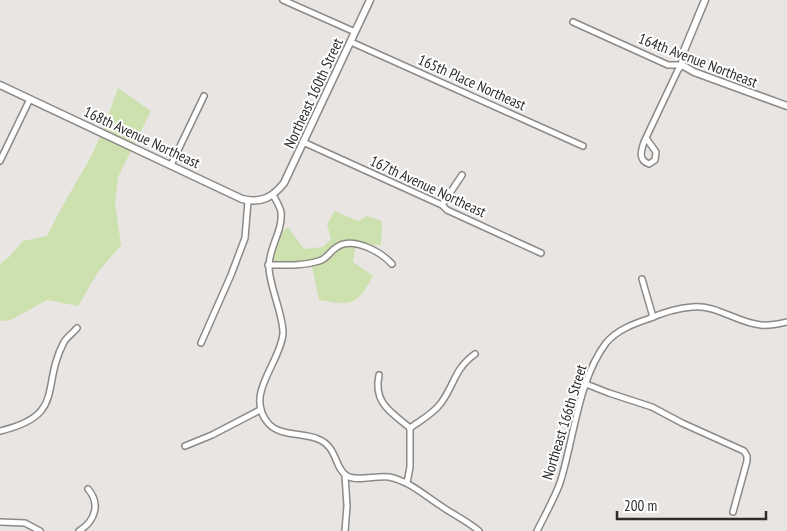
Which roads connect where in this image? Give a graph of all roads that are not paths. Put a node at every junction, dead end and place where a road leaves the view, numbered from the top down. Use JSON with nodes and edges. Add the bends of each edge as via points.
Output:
{"nodes":[{"id":1,"x":283,"y":0,"type":"edge"},
{"id":2,"x":370,"y":0,"type":"edge"},
{"id":3,"x":705,"y":0,"type":"edge"},
{"id":4,"x":573,"y":22,"type":"dead end"},
{"id":5,"x":355,"y":32,"type":"junction"},
{"id":6,"x":351,"y":42,"type":"junction"},
{"id":7,"x":682,"y":65,"type":"junction"},
{"id":8,"x":0,"y":85,"type":"edge"},
{"id":9,"x":204,"y":96,"type":"dead end"},
{"id":10,"x":30,"y":99,"type":"junction"},
{"id":11,"x":787,"y":106,"type":"edge"},
{"id":12,"x":646,"y":138,"type":"junction"},
{"id":13,"x":303,"y":142,"type":"junction"},
{"id":14,"x":583,"y":146,"type":"dead end"},
{"id":15,"x":0,"y":161,"type":"edge"},
{"id":16,"x":171,"y":165,"type":"junction"},
{"id":17,"x":462,"y":175,"type":"dead end"},
{"id":18,"x":274,"y":195,"type":"junction"},
{"id":19,"x":248,"y":201,"type":"junction"},
{"id":20,"x":442,"y":205,"type":"junction"},
{"id":21,"x":541,"y":253,"type":"dead end"},
{"id":22,"x":392,"y":264,"type":"dead end"},
{"id":23,"x":268,"y":265,"type":"junction"},
{"id":24,"x":642,"y":279,"type":"dead end"},
{"id":25,"x":652,"y":317,"type":"junction"},
{"id":26,"x":787,"y":322,"type":"edge"},
{"id":27,"x":77,"y":328,"type":"dead end"},
{"id":28,"x":201,"y":343,"type":"dead end"},
{"id":29,"x":475,"y":354,"type":"dead end"},
{"id":30,"x":379,"y":375,"type":"dead end"},
{"id":31,"x":586,"y":384,"type":"junction"},
{"id":32,"x":260,"y":410,"type":"junction"},
{"id":33,"x":410,"y":428,"type":"junction"},
{"id":34,"x":0,"y":431,"type":"edge"},
{"id":35,"x":184,"y":446,"type":"dead end"},
{"id":36,"x":345,"y":475,"type":"junction"},
{"id":37,"x":407,"y":483,"type":"junction"},
{"id":38,"x":88,"y":489,"type":"dead end"},
{"id":39,"x":733,"y":512,"type":"dead end"},
{"id":40,"x":0,"y":522,"type":"edge"},
{"id":41,"x":40,"y":531,"type":"edge"},
{"id":42,"x":80,"y":531,"type":"edge"},
{"id":43,"x":345,"y":531,"type":"edge"},
{"id":44,"x":479,"y":531,"type":"edge"},
{"id":45,"x":537,"y":531,"type":"edge"}],
"edges":[{"from":1,"to":5,"type":"street"},
{"from":2,"to":5,"type":"street","name":"Northeast 160th Street"},
{"from":3,"to":7,"type":"street","via":[[683,53]]},
{"from":4,"to":7,"type":"street","name":"164th Avenue Northeast","via":[[668,65]]},
{"from":5,"to":6,"type":"street","name":"Northeast 160th Street"},
{"from":6,"to":13,"type":"street","name":"Northeast 160th Street"},
{"from":6,"to":14,"type":"street","name":"165th Place Northeast"},
{"from":7,"to":11,"type":"street","name":"164th Avenue Northeast"},
{"from":7,"to":12,"type":"street"},
{"from":8,"to":10,"type":"street","name":"168th Avenue Northeast"},
{"from":9,"to":16,"type":"street"},
{"from":10,"to":15,"type":"street"},
{"from":10,"to":16,"type":"street","name":"168th Avenue Northeast"},
{"from":12,"to":12,"type":"street","via":[[640,153],[649,164],[657,156]]},
{"from":13,"to":18,"type":"street","name":"Northeast 160th Street","via":[[284,183]]},
{"from":13,"to":20,"type":"street","name":"167th Avenue Northeast"},
{"from":16,"to":19,"type":"street","name":"168th Avenue Northeast"},
{"from":17,"to":20,"type":"street"},
{"from":18,"to":19,"type":"street","via":[[264,200]]},
{"from":18,"to":23,"type":"street","via":[[281,218]]},
{"from":19,"to":28,"type":"street","via":[[245,238]]},
{"from":20,"to":21,"type":"street","name":"167th Avenue Northeast"},
{"from":22,"to":23,"type":"street","via":[[386,257],[366,248],[344,243],[319,261]]},
{"from":23,"to":32,"type":"street","via":[[283,334],[259,396]]},
{"from":24,"to":25,"type":"street"},
{"from":25,"to":26,"type":"street","via":[[676,309],[704,307],[760,325]]},
{"from":25,"to":31,"type":"street","name":"Northeast 166th Street","via":[[628,326],[607,343]]},
{"from":27,"to":34,"type":"street","via":[[65,341],[44,408],[27,422]]},
{"from":29,"to":33,"type":"street","via":[[459,369],[440,404]]},
{"from":30,"to":33,"type":"street","via":[[378,395]]},
{"from":31,"to":39,"type":"street","via":[[652,407],[744,451],[747,461]]},
{"from":31,"to":45,"type":"street","name":"Northeast 166th Street","via":[[559,485]]},
{"from":32,"to":35,"type":"street"},
{"from":32,"to":36,"type":"street","via":[[274,428],[325,442]]},
{"from":33,"to":37,"type":"street"},
{"from":36,"to":37,"type":"street","via":[[351,478],[389,477]]},
{"from":36,"to":43,"type":"street"},
{"from":37,"to":44,"type":"street"},
{"from":38,"to":42,"type":"street","via":[[96,503],[90,521]]},
{"from":40,"to":41,"type":"street","via":[[25,523]]}]}
